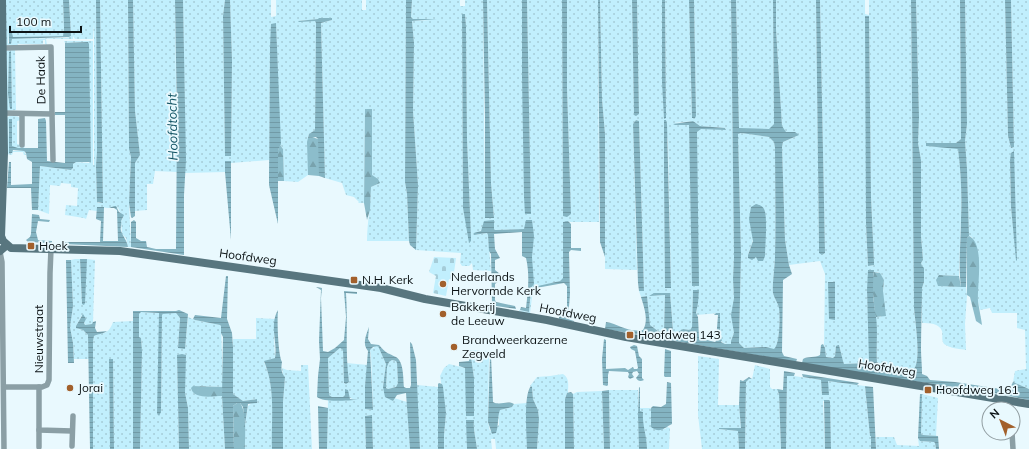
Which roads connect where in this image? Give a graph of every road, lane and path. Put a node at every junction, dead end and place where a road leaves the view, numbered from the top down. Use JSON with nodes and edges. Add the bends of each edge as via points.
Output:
{"nodes":[{"id":1,"x":2,"y":0,"type":"edge"},
{"id":2,"x":3,"y":48,"type":"junction"},
{"id":3,"x":3,"y":114,"type":"junction"},
{"id":4,"x":22,"y":114,"type":"junction"},
{"id":5,"x":52,"y":114,"type":"junction"},
{"id":6,"x":22,"y":145,"type":"dead end"},
{"id":7,"x":2,"y":153,"type":"edge"},
{"id":8,"x":53,"y":160,"type":"dead end"},
{"id":9,"x":7,"y":245,"type":"junction"},
{"id":10,"x":51,"y":249,"type":"junction"},
{"id":11,"x":0,"y":252,"type":"edge"},
{"id":12,"x":1,"y":277,"type":"edge"},
{"id":13,"x":4,"y":387,"type":"junction"},
{"id":14,"x":39,"y":387,"type":"junction"},
{"id":15,"x":989,"y":401,"type":"edge"},
{"id":16,"x":1,"y":409,"type":"edge"},
{"id":17,"x":73,"y":416,"type":"dead end"},
{"id":18,"x":39,"y":430,"type":"junction"},
{"id":19,"x":72,"y":431,"type":"junction"},
{"id":20,"x":72,"y":446,"type":"dead end"},
{"id":21,"x":38,"y":447,"type":"dead end"},
{"id":22,"x":4,"y":449,"type":"edge"}],
"edges":[{"from":1,"to":2,"type":"street"},
{"from":2,"to":3,"type":"street"},
{"from":2,"to":5,"type":"street","name":"De Haak","via":[[51,47]]},
{"from":3,"to":4,"type":"street","name":"De Haak"},
{"from":3,"to":7,"type":"street"},
{"from":4,"to":5,"type":"street","name":"De Haak"},
{"from":4,"to":6,"type":"street","name":"De Haak"},
{"from":5,"to":8,"type":"street","name":"De Haak"},
{"from":7,"to":9,"type":"street","via":[[1,236]]},
{"from":9,"to":10,"type":"street","name":"Hoofdweg","via":[[11,248]]},
{"from":9,"to":11,"type":"street"},
{"from":10,"to":14,"type":"street","name":"Nieuwstraat","via":[[50,364],[48,383]]},
{"from":10,"to":15,"type":"street","name":"Hoofdweg","via":[[120,251],[382,288],[425,299],[626,337]]},
{"from":11,"to":12,"type":"street"},
{"from":12,"to":13,"type":"street"},
{"from":13,"to":14,"type":"street","name":"Nieuwstraat"},
{"from":13,"to":16,"type":"street"},
{"from":14,"to":18,"type":"street"},
{"from":16,"to":22,"type":"street"},
{"from":17,"to":19,"type":"street"},
{"from":18,"to":19,"type":"street"},
{"from":18,"to":21,"type":"street"},
{"from":19,"to":20,"type":"street"}]}
